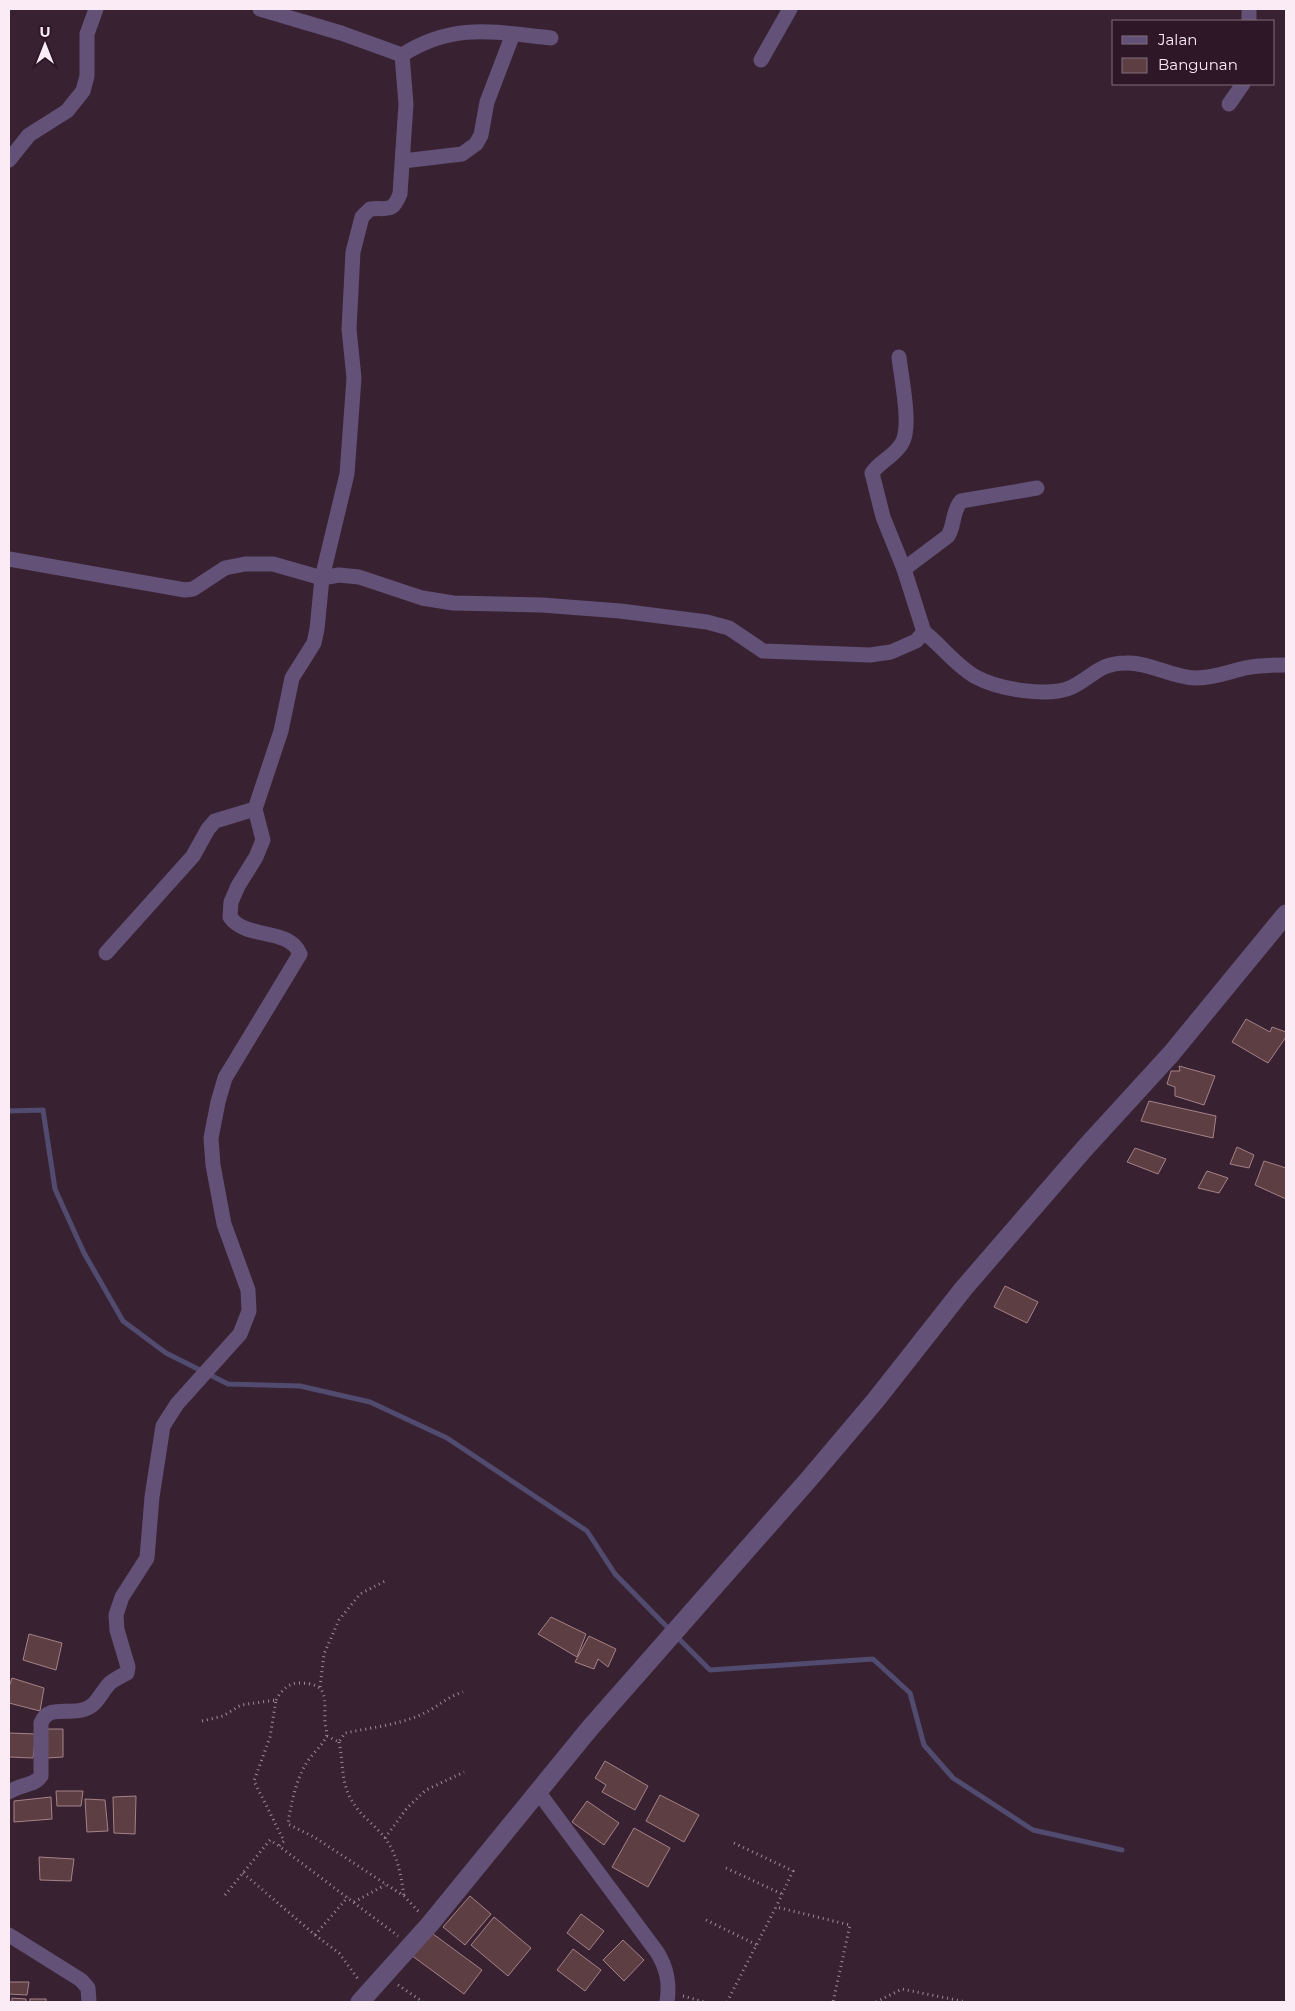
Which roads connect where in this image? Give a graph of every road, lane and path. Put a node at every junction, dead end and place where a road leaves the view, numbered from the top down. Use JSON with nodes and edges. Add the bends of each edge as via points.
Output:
{"nodes":[{"id":1,"x":96,"y":9,"type":"edge"},
{"id":2,"x":260,"y":9,"type":"edge"},
{"id":3,"x":790,"y":9,"type":"edge"},
{"id":4,"x":513,"y":34,"type":"junction"},
{"id":5,"x":551,"y":38,"type":"dead end"},
{"id":6,"x":402,"y":55,"type":"junction"},
{"id":7,"x":760,"y":60,"type":"dead end"},
{"id":8,"x":1242,"y":85,"type":"edge"},
{"id":9,"x":1229,"y":104,"type":"dead end"},
{"id":10,"x":9,"y":160,"type":"edge"},
{"id":11,"x":403,"y":161,"type":"junction"},
{"id":12,"x":899,"y":357,"type":"dead end"},
{"id":13,"x":1037,"y":488,"type":"dead end"},
{"id":14,"x":9,"y":558,"type":"edge"},
{"id":15,"x":904,"y":569,"type":"junction"},
{"id":16,"x":322,"y":578,"type":"junction"},
{"id":17,"x":924,"y":632,"type":"junction"},
{"id":18,"x":1286,"y":665,"type":"edge"},
{"id":19,"x":255,"y":809,"type":"junction"},
{"id":20,"x":1286,"y":914,"type":"edge"},
{"id":21,"x":106,"y":953,"type":"dead end"},
{"id":22,"x":385,"y":1581,"type":"dead end"},
{"id":23,"x":320,"y":1687,"type":"junction"},
{"id":24,"x":463,"y":1692,"type":"dead end"},
{"id":25,"x":276,"y":1700,"type":"junction"},
{"id":26,"x":202,"y":1721,"type":"dead end"},
{"id":27,"x":327,"y":1736,"type":"junction"},
{"id":28,"x":339,"y":1742,"type":"junction"},
{"id":29,"x":464,"y":1772,"type":"dead end"},
{"id":30,"x":9,"y":1792,"type":"edge"},
{"id":31,"x":539,"y":1793,"type":"junction"},
{"id":32,"x":385,"y":1838,"type":"junction"},
{"id":33,"x":734,"y":1843,"type":"dead end"},
{"id":34,"x":279,"y":1846,"type":"junction"},
{"id":35,"x":726,"y":1868,"type":"dead end"},
{"id":36,"x":243,"y":1872,"type":"junction"},
{"id":37,"x":386,"y":1885,"type":"junction"},
{"id":38,"x":225,"y":1894,"type":"dead end"},
{"id":39,"x":782,"y":1894,"type":"junction"},
{"id":40,"x":404,"y":1896,"type":"junction"},
{"id":41,"x":348,"y":1897,"type":"junction"},
{"id":42,"x":354,"y":1902,"type":"junction"},
{"id":43,"x":776,"y":1907,"type":"junction"},
{"id":44,"x":706,"y":1920,"type":"dead end"},
{"id":45,"x":430,"y":1924,"type":"junction"},
{"id":46,"x":9,"y":1935,"type":"edge"},
{"id":47,"x":315,"y":1935,"type":"junction"},
{"id":48,"x":411,"y":1945,"type":"junction"},
{"id":49,"x":757,"y":1945,"type":"junction"},
{"id":50,"x":385,"y":1976,"type":"junction"},
{"id":51,"x":668,"y":1997,"type":"edge"},
{"id":52,"x":364,"y":1998,"type":"edge"},
{"id":53,"x":89,"y":2002,"type":"edge"},
{"id":54,"x":423,"y":2002,"type":"edge"},
{"id":55,"x":704,"y":2002,"type":"edge"},
{"id":56,"x":727,"y":2002,"type":"edge"},
{"id":57,"x":833,"y":2002,"type":"edge"},
{"id":58,"x":876,"y":2002,"type":"edge"},
{"id":59,"x":966,"y":2002,"type":"edge"}],
"edges":[{"from":1,"to":10,"type":"street","via":[[87,34],[87,76],[83,92],[67,111],[35,130]]},
{"from":2,"to":6,"type":"street"},
{"from":3,"to":7,"type":"street"},
{"from":4,"to":5,"type":"street"},
{"from":4,"to":6,"type":"street","via":[[465,31],[448,34],[425,41]]},
{"from":4,"to":11,"type":"street","via":[[476,144],[462,154]]},
{"from":6,"to":11,"type":"street","via":[[406,104]]},
{"from":8,"to":9,"type":"street"},
{"from":11,"to":16,"type":"street","via":[[396,204],[387,210],[370,209],[362,218],[353,252],[349,328],[354,378],[347,474]]},
{"from":12,"to":15,"type":"street","via":[[906,430],[897,451],[872,474],[883,518]]},
{"from":13,"to":15,"type":"street","via":[[961,501],[955,508],[948,536]]},
{"from":14,"to":16,"type":"street","via":[[185,590],[193,589],[225,568],[245,564],[273,564]]},
{"from":15,"to":17,"type":"street"},
{"from":16,"to":17,"type":"street","via":[[339,575],[359,577],[422,598],[453,603],[542,605],[707,622],[730,628],[763,651],[870,655],[891,652],[916,641]]},
{"from":16,"to":19,"type":"street","via":[[314,644],[292,678],[281,732]]},
{"from":17,"to":18,"type":"street","via":[[976,678],[1043,693],[1058,693],[1073,687],[1103,666],[1120,664],[1145,666],[1195,678],[1209,678],[1261,665]]},
{"from":19,"to":21,"type":"street","via":[[215,821],[193,856]]},
{"from":19,"to":30,"type":"street","via":[[263,840],[231,902],[230,917],[234,922],[260,933],[291,942],[300,954],[225,1078],[211,1138],[224,1224],[248,1290],[249,1311],[240,1334],[176,1404],[163,1426],[147,1558],[122,1597],[116,1615],[127,1673],[111,1682],[96,1703],[88,1708],[52,1711],[44,1716],[40,1723],[41,1776],[36,1783],[18,1786]]},
{"from":20,"to":31,"type":"street","via":[[1172,1054],[964,1288],[869,1408],[590,1728]]},
{"from":22,"to":23,"type":"path","via":[[360,1594],[339,1620],[324,1654]]},
{"from":23,"to":25,"type":"path","via":[[310,1682],[295,1682],[283,1689]]},
{"from":23,"to":27,"type":"path","via":[[325,1694]]},
{"from":24,"to":28,"type":"path","via":[[446,1697],[418,1716],[345,1733]]},
{"from":25,"to":26,"type":"path","via":[[241,1705],[223,1716]]},
{"from":25,"to":34,"type":"path","via":[[270,1737],[254,1781],[284,1841]]},
{"from":27,"to":28,"type":"path"},
{"from":27,"to":37,"type":"path","via":[[306,1764],[297,1785],[288,1824],[314,1837]]},
{"from":28,"to":32,"type":"path","via":[[346,1789],[354,1804]]},
{"from":29,"to":32,"type":"path","via":[[426,1790],[407,1808]]},
{"from":31,"to":45,"type":"street"},
{"from":31,"to":51,"type":"street","via":[[666,1966]]},
{"from":32,"to":40,"type":"path","via":[[396,1857]]},
{"from":33,"to":39,"type":"path","via":[[794,1871]]},
{"from":34,"to":36,"type":"path","via":[[270,1840]]},
{"from":34,"to":41,"type":"path"},
{"from":35,"to":39,"type":"path"},
{"from":36,"to":38,"type":"path"},
{"from":36,"to":47,"type":"path"},
{"from":37,"to":40,"type":"path"},
{"from":37,"to":42,"type":"path"},
{"from":39,"to":43,"type":"path"},
{"from":40,"to":45,"type":"path"},
{"from":41,"to":42,"type":"path"},
{"from":41,"to":47,"type":"path"},
{"from":42,"to":48,"type":"path"},
{"from":43,"to":49,"type":"path"},
{"from":43,"to":57,"type":"path","via":[[850,1925]]},
{"from":44,"to":49,"type":"path"},
{"from":45,"to":48,"type":"street"},
{"from":46,"to":53,"type":"street","via":[[82,1980],[88,1988]]},
{"from":47,"to":52,"type":"path","via":[[339,1953]]},
{"from":48,"to":50,"type":"street"},
{"from":49,"to":56,"type":"path"},
{"from":50,"to":52,"type":"street"},
{"from":50,"to":54,"type":"path"},
{"from":51,"to":55,"type":"path"},
{"from":58,"to":59,"type":"path","via":[[902,1989]]}]}
